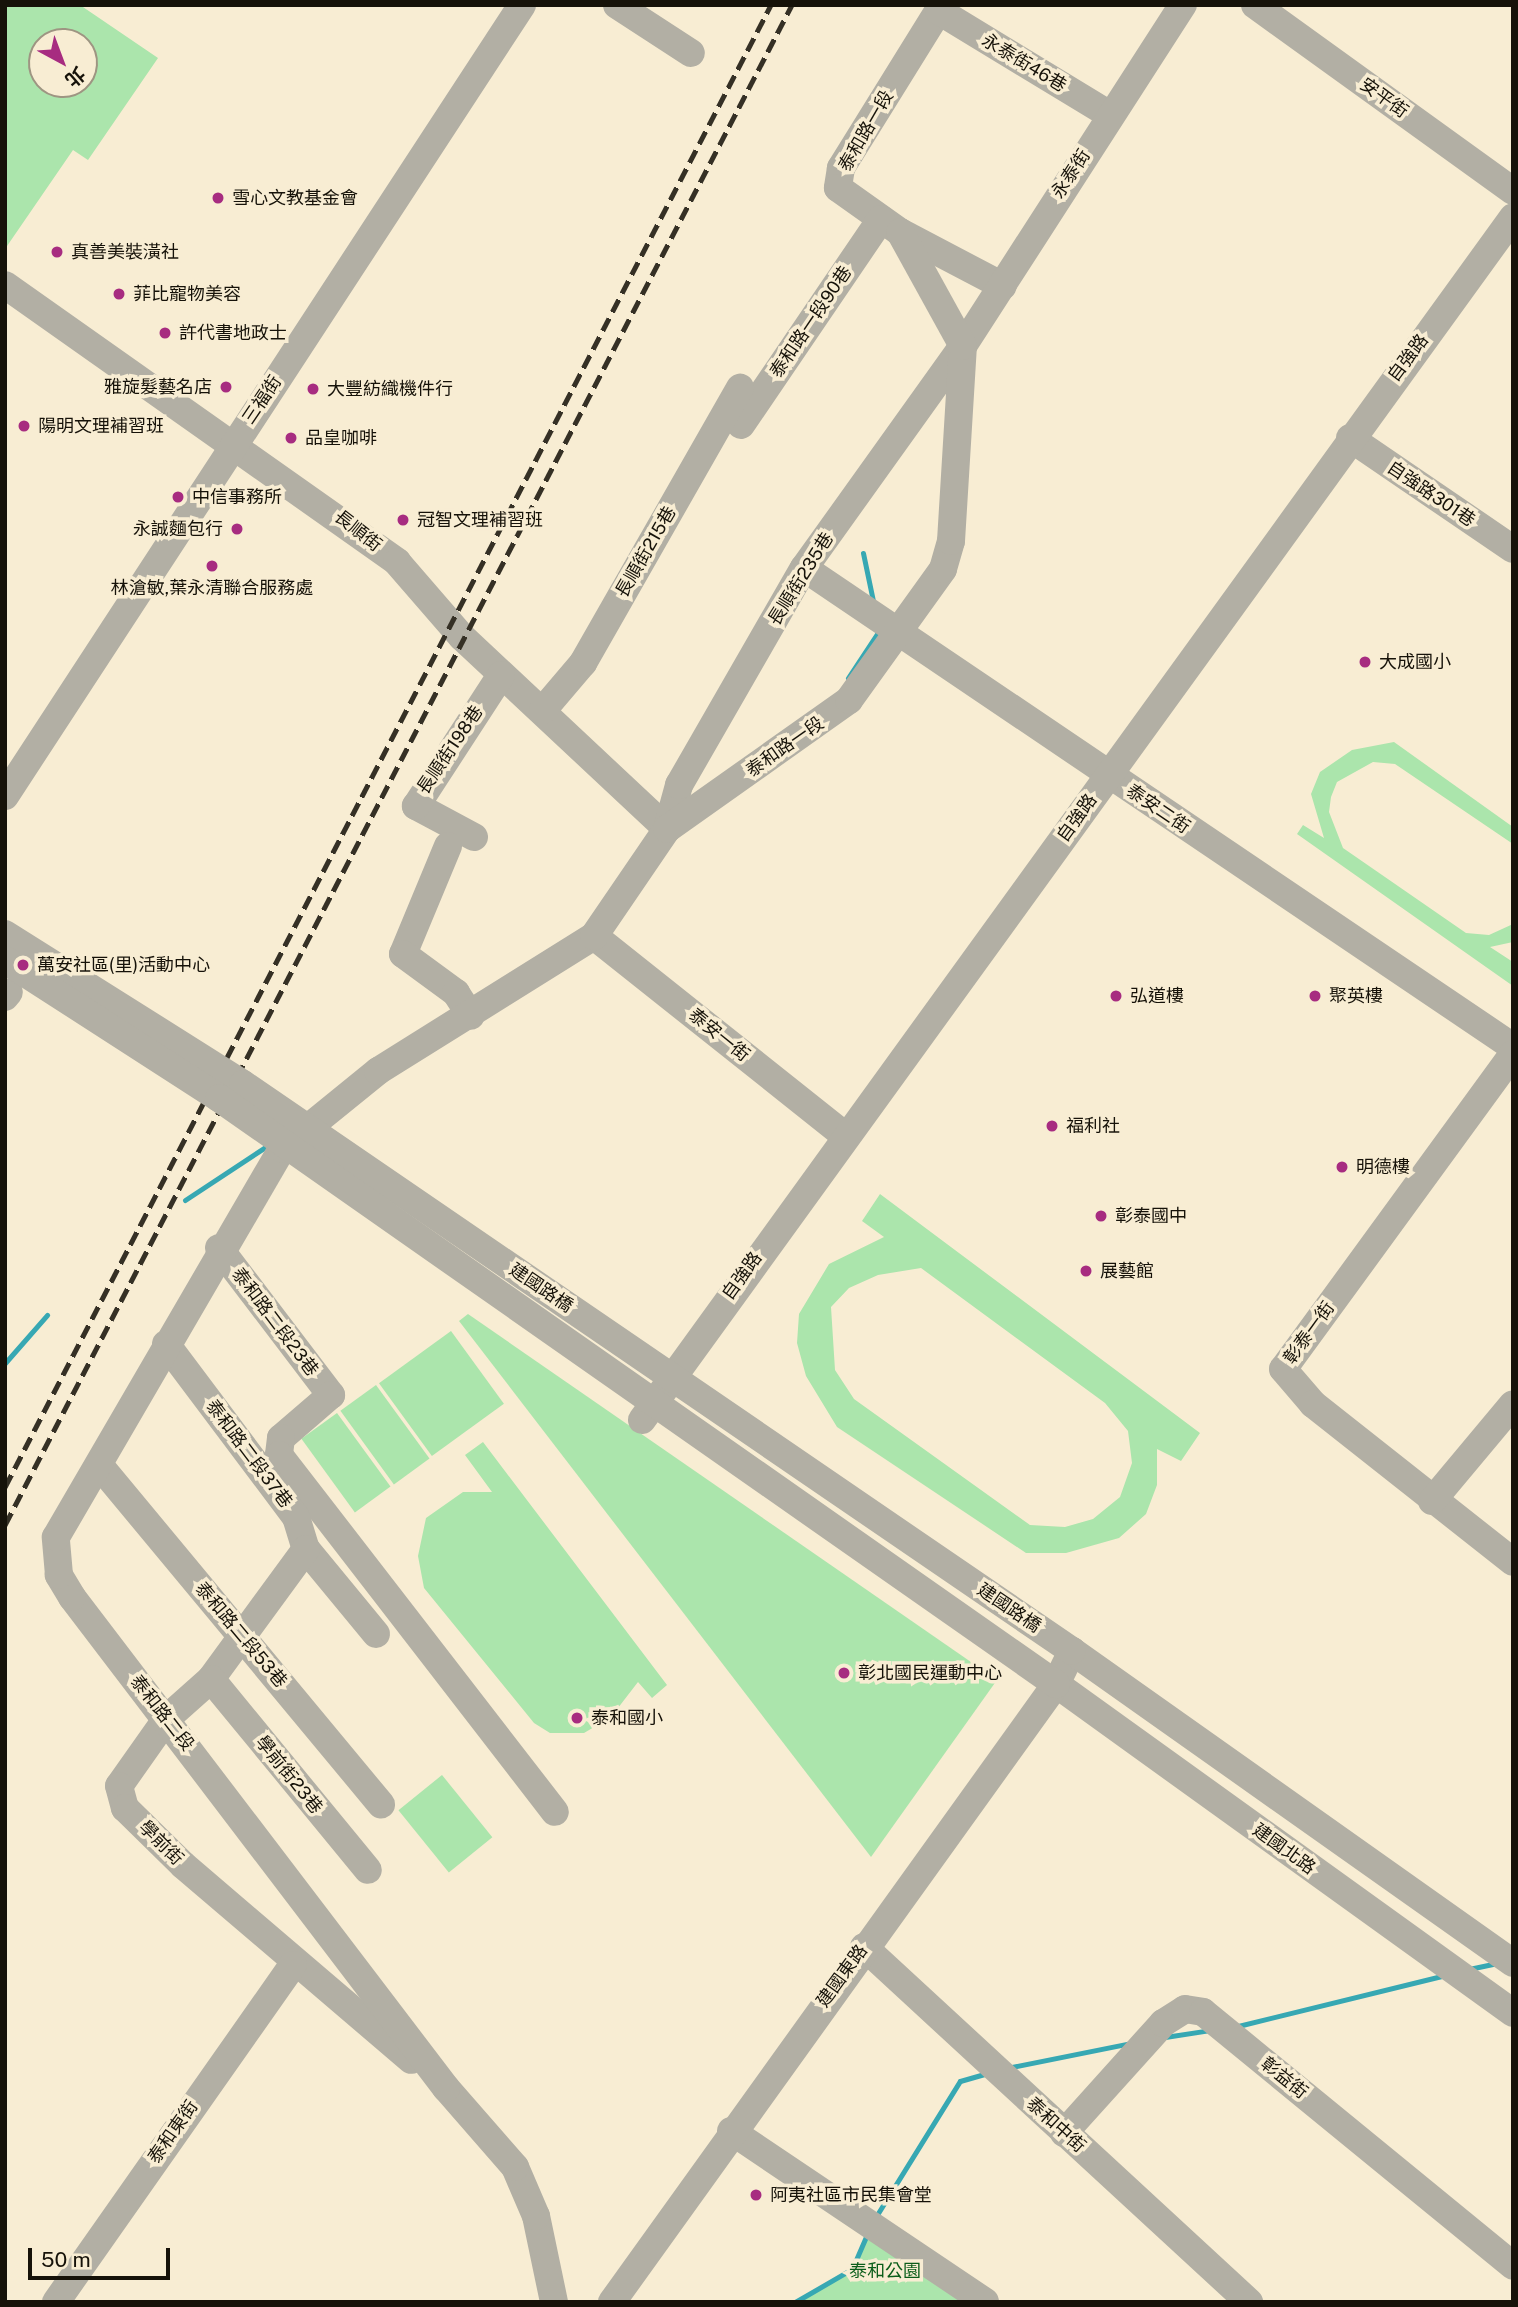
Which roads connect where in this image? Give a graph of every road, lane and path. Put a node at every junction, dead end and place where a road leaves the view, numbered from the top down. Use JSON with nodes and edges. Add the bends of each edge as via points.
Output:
{"nodes":[{"id":1,"x":522,"y":5,"type":"edge"},
{"id":2,"x":617,"y":5,"type":"edge"},
{"id":3,"x":1183,"y":5,"type":"edge"},
{"id":4,"x":1255,"y":5,"type":"edge"},
{"id":5,"x":940,"y":8,"type":"edge"},
{"id":6,"x":691,"y":53,"type":"dead end"},
{"id":7,"x":1110,"y":115,"type":"junction"},
{"id":8,"x":1513,"y":191,"type":"edge"},
{"id":9,"x":1513,"y":217,"type":"edge"},
{"id":10,"x":891,"y":226,"type":"junction"},
{"id":11,"x":5,"y":285,"type":"edge"},
{"id":12,"x":1003,"y":286,"type":"junction"},
{"id":13,"x":963,"y":345,"type":"junction"},
{"id":14,"x":740,"y":388,"type":"dead end"},
{"id":15,"x":741,"y":425,"type":"dead end"},
{"id":16,"x":1350,"y":438,"type":"junction"},
{"id":17,"x":233,"y":442,"type":"junction"},
{"id":18,"x":1513,"y":549,"type":"edge"},
{"id":19,"x":804,"y":568,"type":"junction"},
{"id":20,"x":886,"y":621,"type":"junction"},
{"id":21,"x":502,"y":675,"type":"junction"},
{"id":22,"x":543,"y":710,"type":"junction"},
{"id":23,"x":1108,"y":775,"type":"junction"},
{"id":24,"x":5,"y":796,"type":"edge"},
{"id":25,"x":667,"y":829,"type":"junction"},
{"id":26,"x":5,"y":934,"type":"edge"},
{"id":27,"x":594,"y":936,"type":"junction"},
{"id":28,"x":5,"y":960,"type":"edge"},
{"id":29,"x":471,"y":1016,"type":"junction"},
{"id":30,"x":1513,"y":1047,"type":"edge"},
{"id":31,"x":1513,"y":1054,"type":"edge"},
{"id":32,"x":327,"y":1114,"type":"joint"},
{"id":33,"x":843,"y":1134,"type":"junction"},
{"id":34,"x":219,"y":1248,"type":"junction"},
{"id":35,"x":166,"y":1344,"type":"junction"},
{"id":36,"x":1513,"y":1404,"type":"edge"},
{"id":37,"x":642,"y":1420,"type":"dead end"},
{"id":38,"x":100,"y":1466,"type":"junction"},
{"id":39,"x":1432,"y":1501,"type":"junction"},
{"id":40,"x":306,"y":1549,"type":"junction"},
{"id":41,"x":1513,"y":1562,"type":"edge"},
{"id":42,"x":376,"y":1634,"type":"dead end"},
{"id":43,"x":243,"y":1637,"type":"junction"},
{"id":44,"x":1072,"y":1651,"type":"junction"},
{"id":45,"x":211,"y":1679,"type":"junction"},
{"id":46,"x":1056,"y":1684,"type":"junction"},
{"id":47,"x":167,"y":1718,"type":"junction"},
{"id":48,"x":382,"y":1804,"type":"dead end"},
{"id":49,"x":555,"y":1812,"type":"dead end"},
{"id":50,"x":368,"y":1870,"type":"dead end"},
{"id":51,"x":864,"y":1947,"type":"junction"},
{"id":52,"x":1513,"y":1963,"type":"edge"},
{"id":53,"x":293,"y":1965,"type":"junction"},
{"id":54,"x":1513,"y":2013,"type":"edge"},
{"id":55,"x":446,"y":2088,"type":"junction"},
{"id":56,"x":731,"y":2131,"type":"junction"},
{"id":57,"x":1065,"y":2133,"type":"junction"},
{"id":58,"x":1513,"y":2266,"type":"edge"},
{"id":59,"x":56,"y":2302,"type":"edge"},
{"id":60,"x":554,"y":2302,"type":"edge"},
{"id":61,"x":612,"y":2302,"type":"edge"},
{"id":62,"x":985,"y":2302,"type":"edge"},
{"id":63,"x":1249,"y":2302,"type":"edge"}],
"edges":[{"from":1,"to":17,"type":"street","name":"三福街"},
{"from":2,"to":6,"type":"street"},
{"from":3,"to":7,"type":"street","name":"永泰街"},
{"from":4,"to":8,"type":"street","name":"安平街"},
{"from":5,"to":7,"type":"street","name":"永泰街46巷"},
{"from":5,"to":10,"type":"street","name":"泰和路一段","via":[[841,168],[838,188]]},
{"from":7,"to":12,"type":"street","name":"永泰街"},
{"from":9,"to":16,"type":"street","name":"自強路"},
{"from":10,"to":12,"type":"street","name":"泰和路一段"},
{"from":10,"to":13,"type":"street","name":"泰和路一段"},
{"from":10,"to":15,"type":"street","name":"泰和路一段90巷"},
{"from":11,"to":17,"type":"street","name":"長順街"},
{"from":12,"to":13,"type":"street","name":"永泰街"},
{"from":13,"to":19,"type":"street","name":"長順街235巷"},
{"from":13,"to":20,"type":"street","name":"泰和路一段","via":[[951,541],[943,569]]},
{"from":14,"to":22,"type":"street","name":"長順街215巷","via":[[583,663]]},
{"from":16,"to":18,"type":"street","name":"自強路301巷"},
{"from":16,"to":23,"type":"street","name":"自強路"},
{"from":17,"to":21,"type":"street","name":"長順街","via":[[397,562]]},
{"from":17,"to":24,"type":"street","name":"三福街"},
{"from":19,"to":20,"type":"street","name":"泰安二街"},
{"from":19,"to":25,"type":"street","name":"長順街235巷","via":[[678,785]]},
{"from":20,"to":23,"type":"street","name":"泰安二街"},
{"from":20,"to":25,"type":"street","name":"泰和路一段","via":[[849,700]]},
{"from":21,"to":22,"type":"street","name":"長順街"},
{"from":21,"to":29,"type":"street","name":"長順街198巷","via":[[416,806],[461,841],[403,954],[456,993]]},
{"from":22,"to":25,"type":"street","name":"長順街"},
{"from":23,"to":30,"type":"street","name":"泰安二街"},
{"from":23,"to":33,"type":"street","name":"自強路"},
{"from":25,"to":27,"type":"street","name":"泰和路一段"},
{"from":26,"to":44,"type":"street","name":"建國路橋","bridge":true,"via":[[243,1084]]},
{"from":27,"to":29,"type":"street","name":"泰和路一段"},
{"from":27,"to":33,"type":"street","name":"泰安一街"},
{"from":28,"to":46,"type":"street","name":"建國路橋","bridge":true,"via":[[219,1098]]},
{"from":29,"to":32,"type":"street","name":"泰和路一段","via":[[378,1071]]},
{"from":31,"to":39,"type":"street","name":"彰泰一街","via":[[1283,1369],[1313,1405]]},
{"from":32,"to":34,"type":"street","name":"泰和路二段","via":[[282,1149]]},
{"from":33,"to":37,"type":"street","name":"自強路"},
{"from":34,"to":35,"type":"street","name":"泰和路二段"},
{"from":34,"to":49,"type":"street","name":"泰和路二段23巷","via":[[331,1395],[281,1438],[279,1455]]},
{"from":35,"to":38,"type":"street","name":"泰和路二段"},
{"from":35,"to":40,"type":"street","name":"泰和路二段37巷","via":[[296,1517]]},
{"from":36,"to":39,"type":"street"},
{"from":38,"to":43,"type":"street","name":"泰和路二段53巷"},
{"from":38,"to":47,"type":"street","name":"泰和路二段","via":[[57,1537],[59,1576]]},
{"from":39,"to":41,"type":"street","name":"彰泰一街"},
{"from":40,"to":42,"type":"street","name":"泰和路二段37巷"},
{"from":40,"to":43,"type":"street","name":"學前街"},
{"from":43,"to":45,"type":"street","name":"學前街"},
{"from":43,"to":48,"type":"street","name":"泰和路二段53巷"},
{"from":44,"to":46,"type":"street","name":"建國東路"},
{"from":44,"to":52,"type":"street"},
{"from":45,"to":47,"type":"street","name":"學前街"},
{"from":45,"to":50,"type":"street","name":"學前街23巷"},
{"from":46,"to":51,"type":"street","name":"建國東路"},
{"from":46,"to":54,"type":"street","name":"建國北路"},
{"from":47,"to":53,"type":"street","name":"學前街","via":[[119,1786],[125,1808]]},
{"from":47,"to":55,"type":"street","name":"泰和路二段"},
{"from":51,"to":56,"type":"street","name":"建國東路"},
{"from":51,"to":57,"type":"street","name":"泰和中街"},
{"from":53,"to":55,"type":"street","name":"學前街"},
{"from":53,"to":59,"type":"street","name":"泰和東街"},
{"from":55,"to":60,"type":"street","name":"泰和路二段","via":[[515,2167],[536,2216]]},
{"from":56,"to":61,"type":"street","name":"建國東路"},
{"from":56,"to":62,"type":"street"},
{"from":57,"to":58,"type":"street","name":"彰益街","via":[[1155,2032],[1185,2009],[1210,2018]]},
{"from":57,"to":63,"type":"street","name":"泰和中街"}]}
